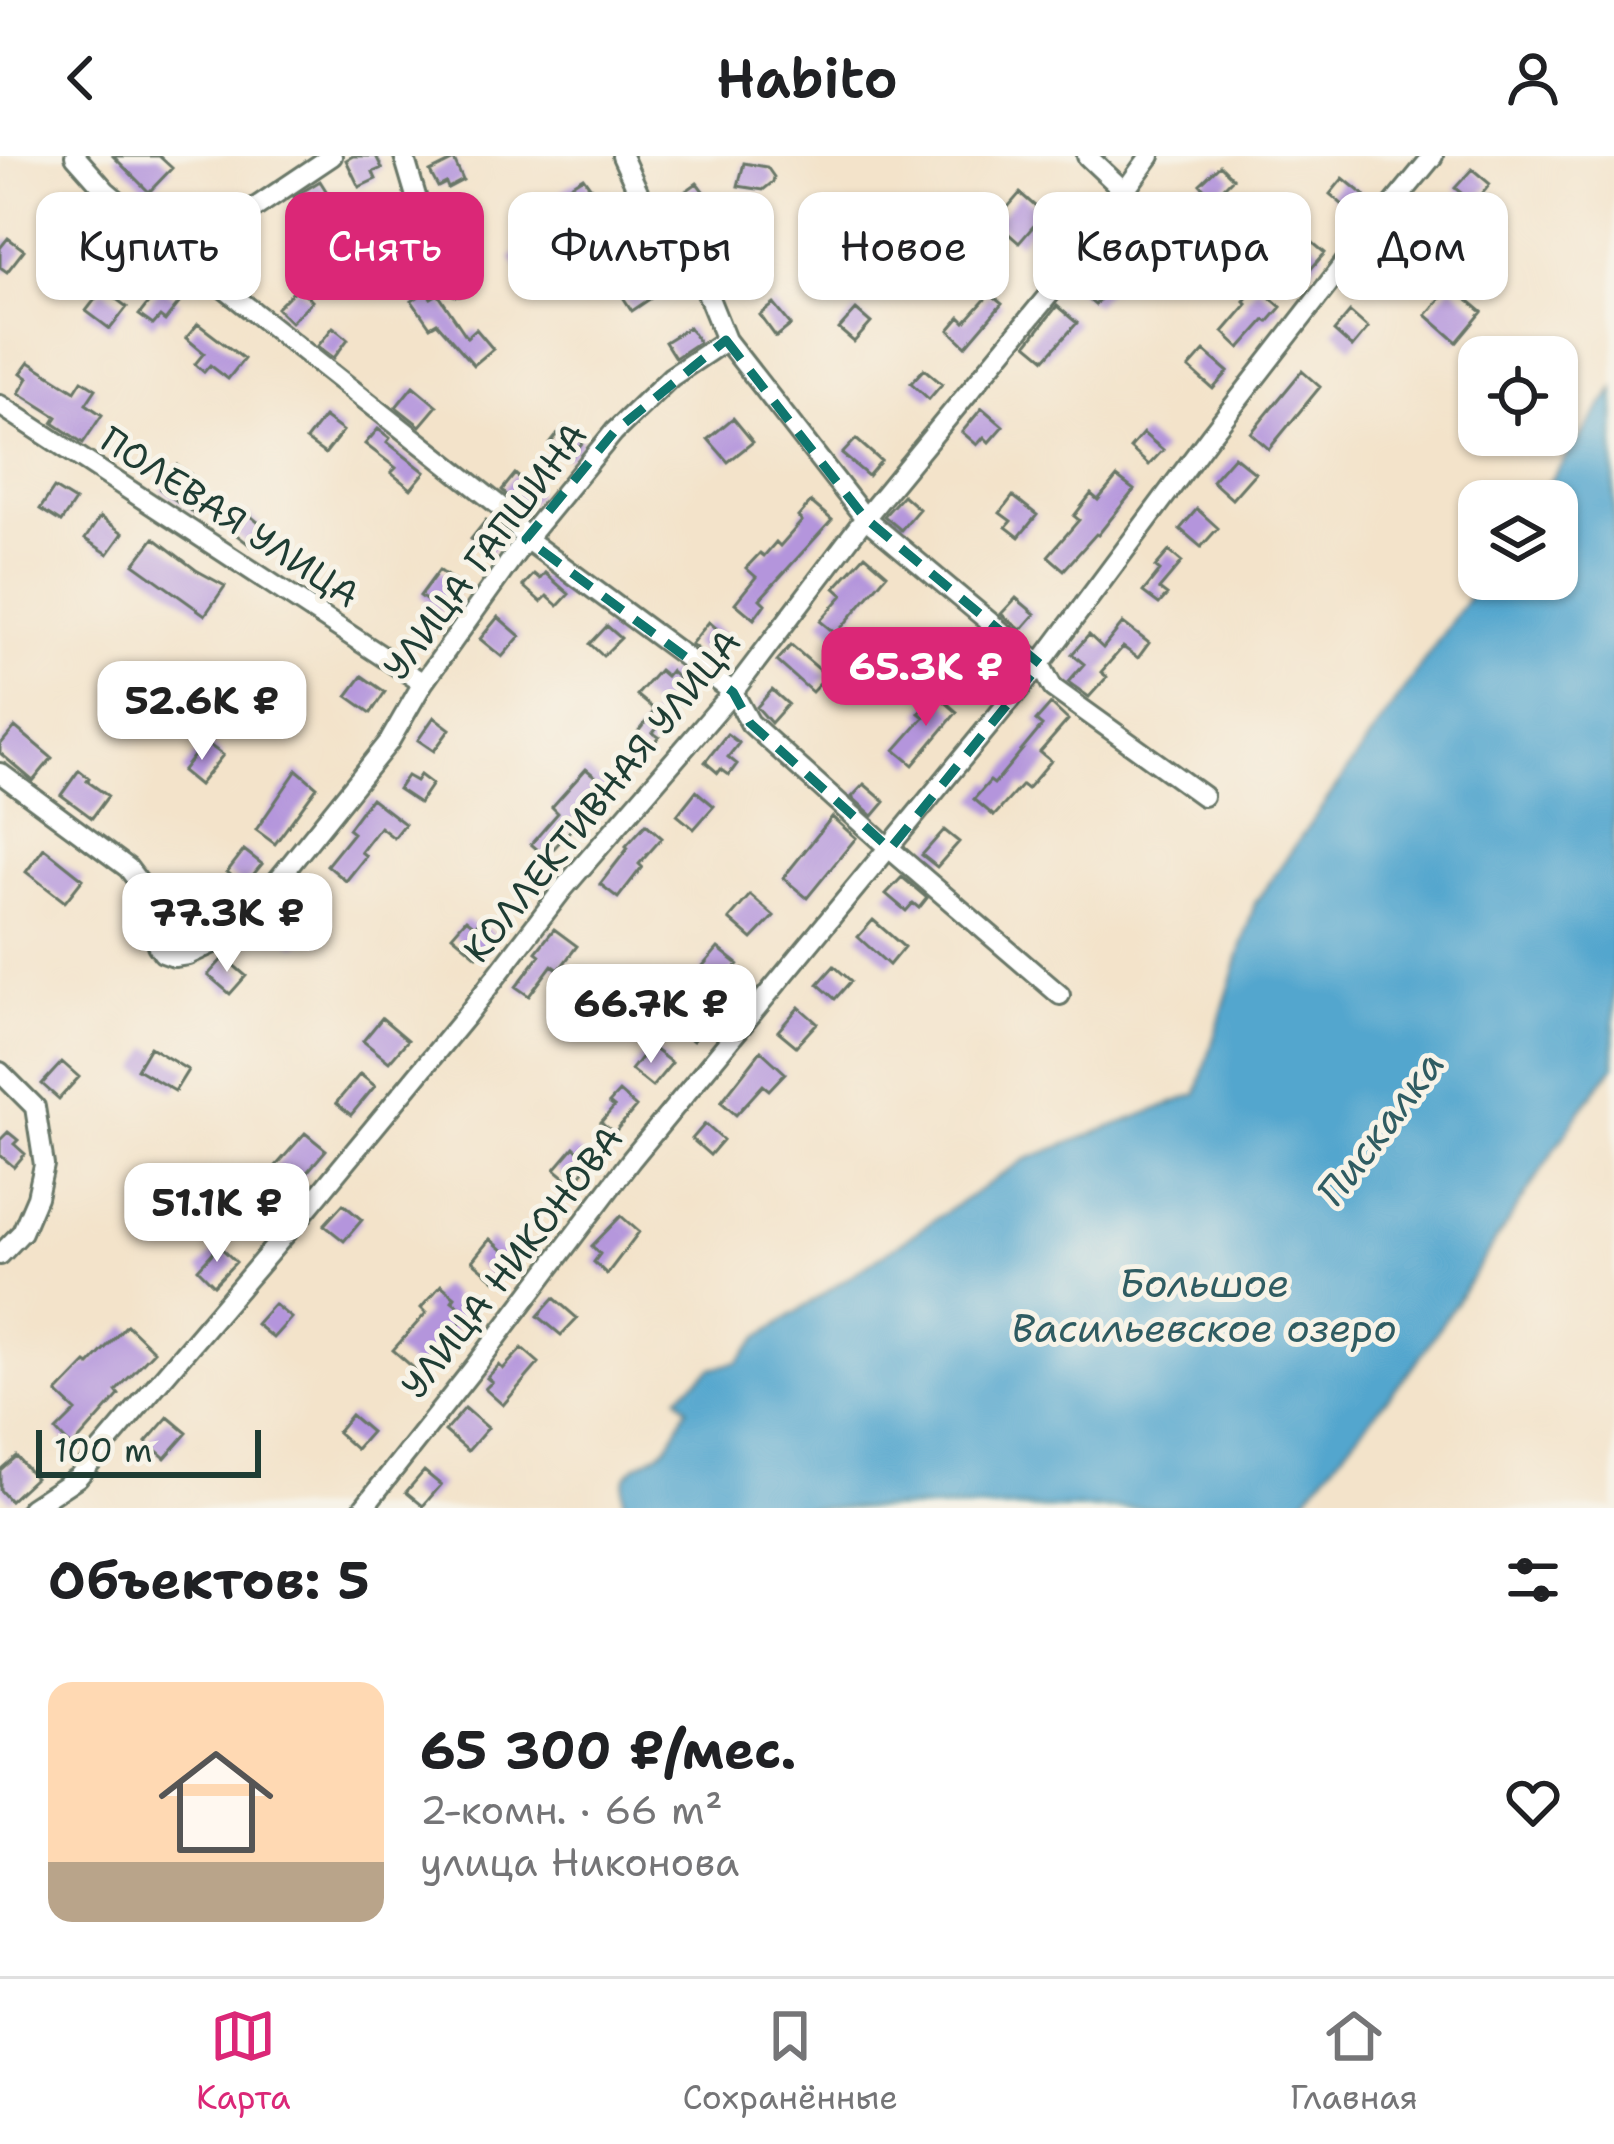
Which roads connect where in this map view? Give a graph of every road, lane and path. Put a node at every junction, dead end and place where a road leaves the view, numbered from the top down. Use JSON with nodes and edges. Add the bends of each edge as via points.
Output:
{"nodes":[{"id":1,"x":75,"y":156,"type":"edge"},
{"id":2,"x":332,"y":156,"type":"edge"},
{"id":3,"x":404,"y":156,"type":"edge"},
{"id":4,"x":622,"y":156,"type":"edge"},
{"id":5,"x":1087,"y":156,"type":"edge"},
{"id":6,"x":1150,"y":156,"type":"edge"},
{"id":7,"x":1433,"y":156,"type":"edge"},
{"id":8,"x":1123,"y":190,"type":"junction"},
{"id":9,"x":107,"y":192,"type":"edge"},
{"id":10,"x":415,"y":192,"type":"edge"},
{"id":11,"x":261,"y":204,"type":"edge"},
{"id":12,"x":239,"y":300,"type":"edge"},
{"id":13,"x":726,"y":340,"type":"junction"},
{"id":14,"x":0,"y":405,"type":"edge"},
{"id":15,"x":865,"y":518,"type":"junction"},
{"id":16,"x":526,"y":539,"type":"junction"},
{"id":17,"x":1040,"y":664,"type":"junction"},
{"id":18,"x":423,"y":683,"type":"junction"},
{"id":19,"x":733,"y":692,"type":"junction"},
{"id":20,"x":0,"y":773,"type":"edge"},
{"id":21,"x":1203,"y":796,"type":"dead end"},
{"id":22,"x":890,"y":849,"type":"junction"},
{"id":23,"x":1060,"y":995,"type":"dead end"},
{"id":24,"x":0,"y":1072,"type":"edge"},
{"id":25,"x":0,"y":1255,"type":"edge"},
{"id":26,"x":31,"y":1508,"type":"edge"},
{"id":27,"x":362,"y":1508,"type":"edge"}],
"edges":[{"from":1,"to":9,"type":"street"},
{"from":2,"to":11,"type":"street"},
{"from":3,"to":10,"type":"street"},
{"from":4,"to":13,"type":"street","via":[[642,200],[698,271]]},
{"from":5,"to":8,"type":"street"},
{"from":6,"to":8,"type":"street","name":"КОЛЛЕКТИВНАЯ УЛИЦА"},
{"from":7,"to":17,"type":"street","name":"УЛИЦА НИКОНОВА"},
{"from":8,"to":15,"type":"street","name":"КОЛЛЕКТИВНАЯ УЛИЦА","via":[[1056,286]]},
{"from":12,"to":16,"type":"street","via":[[501,507]]},
{"from":13,"to":15,"type":"street"},
{"from":13,"to":16,"type":"street","name":"УЛИЦА ГАПШИНА","via":[[671,377],[614,432]]},
{"from":14,"to":18,"type":"street","name":"ПОЛЕВАЯ УЛИЦА"},
{"from":15,"to":17,"type":"street"},
{"from":15,"to":19,"type":"street","name":"КОЛЛЕКТИВНАЯ УЛИЦА"},
{"from":16,"to":18,"type":"street","name":"УЛИЦА ГАПШИНА"},
{"from":16,"to":19,"type":"street"},
{"from":17,"to":21,"type":"street","via":[[1053,688]]},
{"from":17,"to":22,"type":"street","name":"УЛИЦА НИКОНОВА"},
{"from":18,"to":20,"type":"street","name":"УЛИЦА ГАПШИНА","via":[[389,742],[235,933],[174,958],[157,945],[153,901],[128,868]]},
{"from":19,"to":22,"type":"street","via":[[750,723]]},
{"from":19,"to":26,"type":"street","name":"КОЛЛЕКТИВНАЯ УЛИЦА","via":[[78,1478]]},
{"from":22,"to":23,"type":"street"},
{"from":22,"to":27,"type":"street","name":"УЛИЦА НИКОНОВА","via":[[631,1160]]},
{"from":24,"to":25,"type":"street","via":[[35,1107],[44,1165],[22,1232]]}]}
